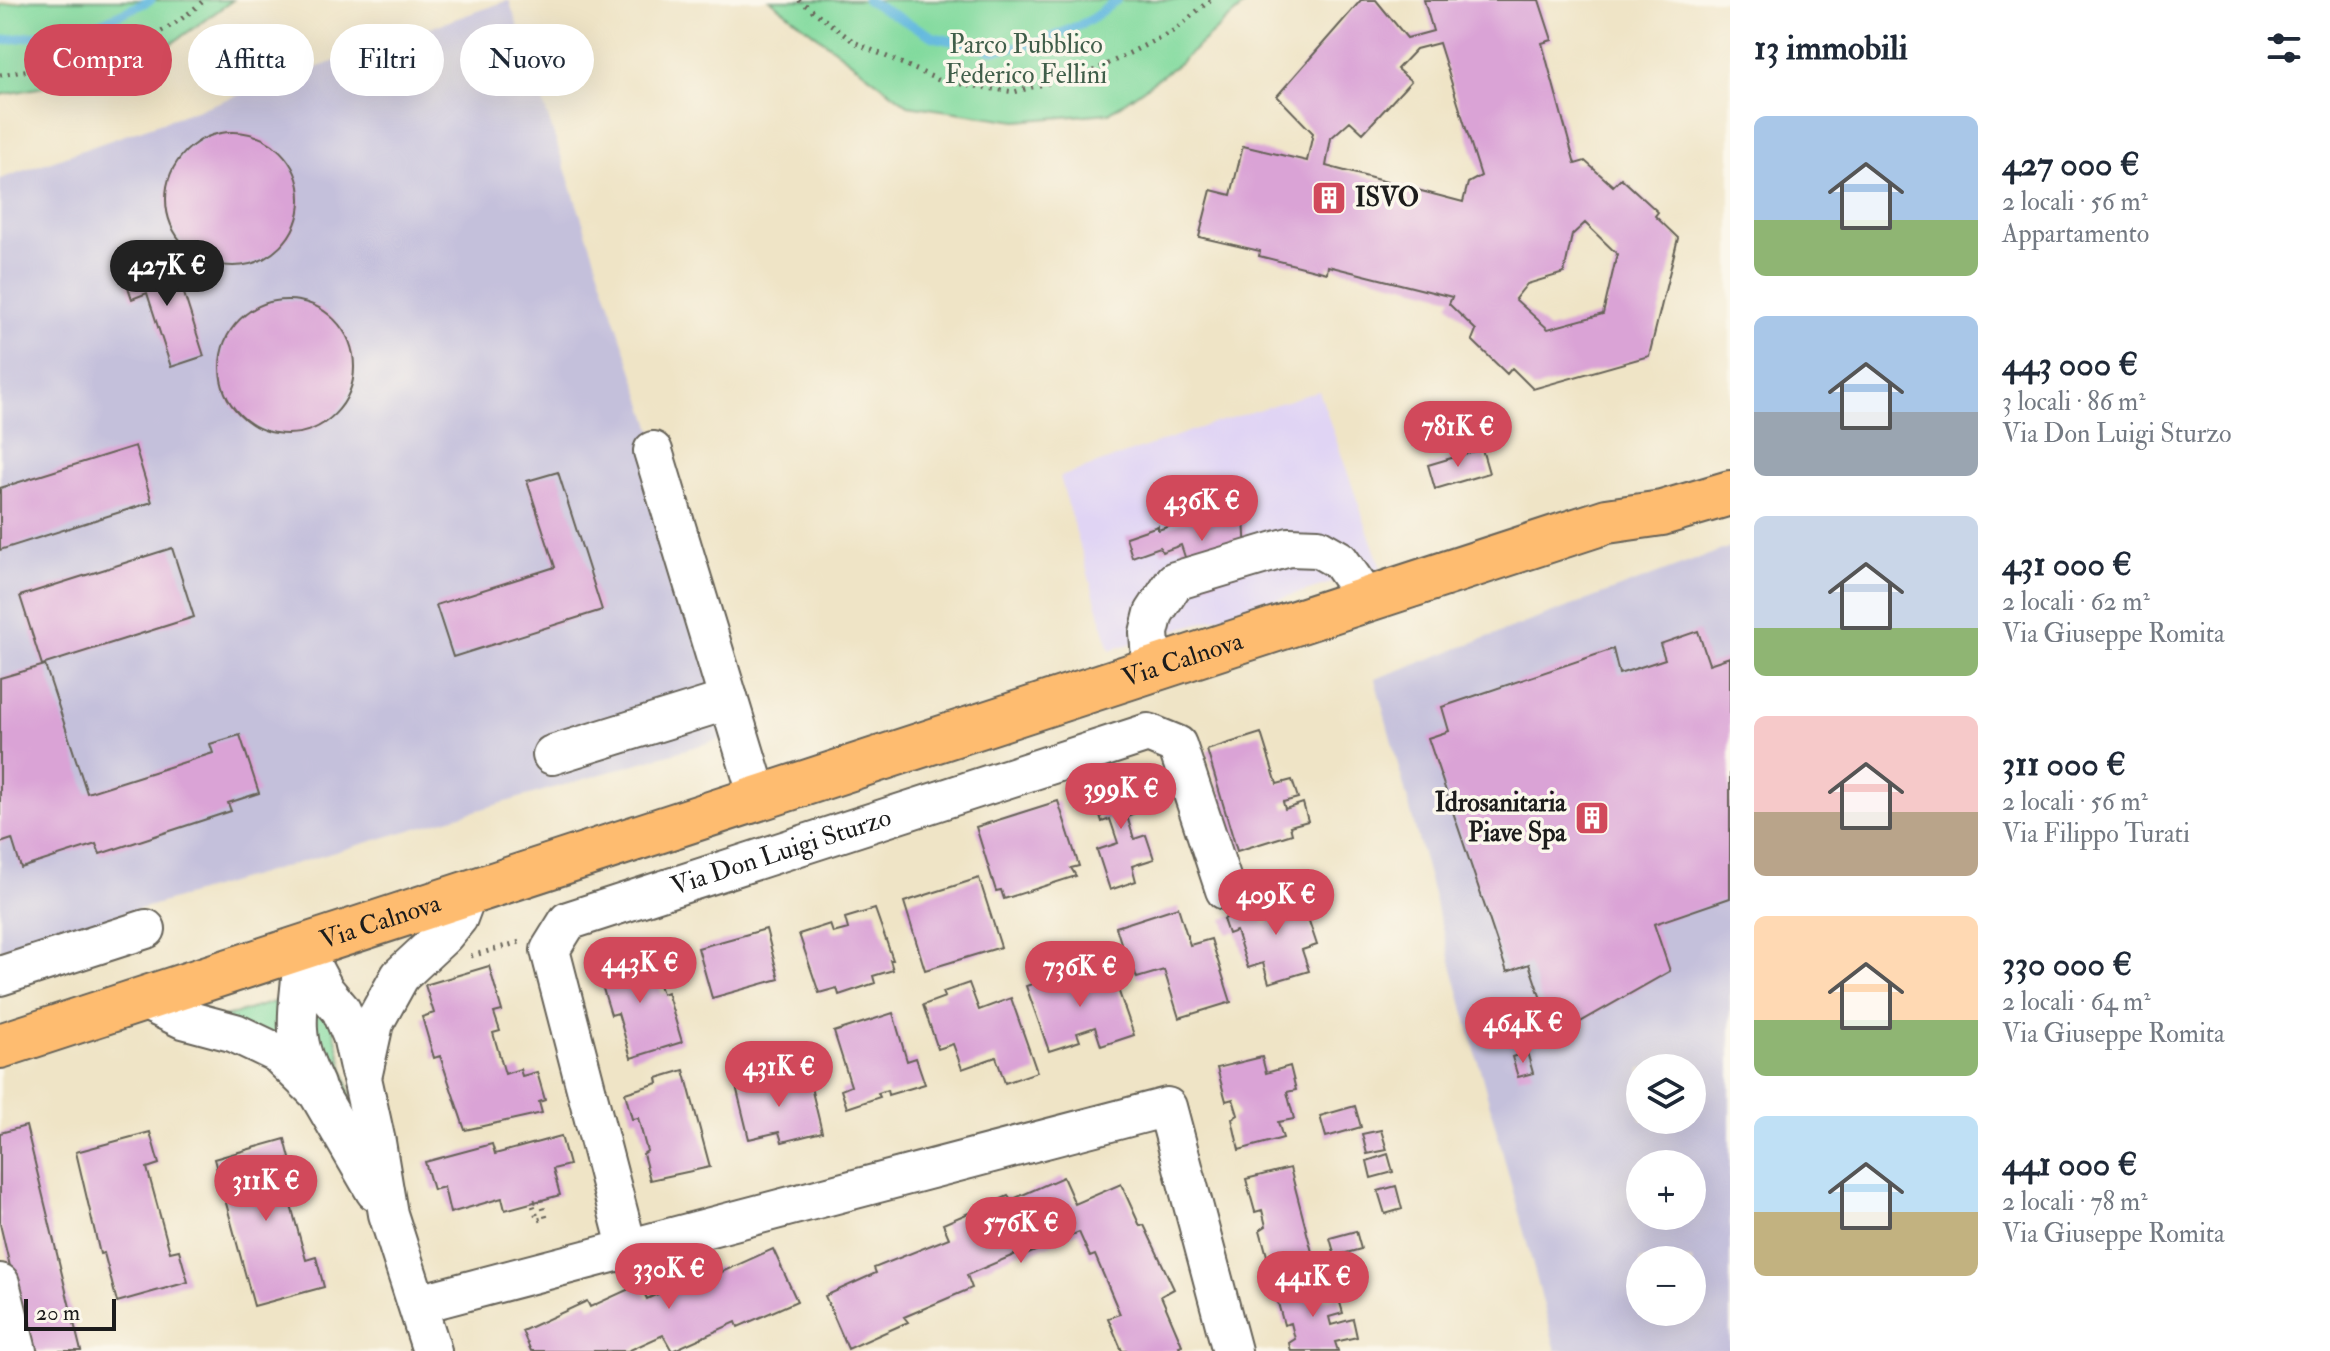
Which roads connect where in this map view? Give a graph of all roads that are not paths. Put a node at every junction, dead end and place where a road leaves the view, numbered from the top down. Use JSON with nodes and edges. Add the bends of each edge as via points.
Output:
{"nodes":[{"id":1,"x":653,"y":451,"type":"dead end"},
{"id":2,"x":1730,"y":467,"type":"edge"},
{"id":3,"x":1730,"y":493,"type":"edge"},
{"id":4,"x":1607,"y":521,"type":"junction"},
{"id":5,"x":1368,"y":601,"type":"junction"},
{"id":6,"x":1152,"y":671,"type":"junction"},
{"id":7,"x":729,"y":700,"type":"junction"},
{"id":8,"x":552,"y":755,"type":"dead end"},
{"id":9,"x":759,"y":800,"type":"junction"},
{"id":10,"x":1225,"y":890,"type":"dead end"},
{"id":11,"x":467,"y":894,"type":"junction"},
{"id":12,"x":146,"y":929,"type":"dead end"},
{"id":13,"x":302,"y":947,"type":"junction"},
{"id":14,"x":0,"y":976,"type":"edge"},
{"id":15,"x":144,"y":1000,"type":"junction"},
{"id":16,"x":0,"y":1046,"type":"edge"},
{"id":17,"x":362,"y":1078,"type":"junction"},
{"id":18,"x":318,"y":1093,"type":"junction"},
{"id":19,"x":388,"y":1214,"type":"junction"},
{"id":20,"x":628,"y":1250,"type":"junction"},
{"id":21,"x":0,"y":1283,"type":"edge"},
{"id":22,"x":418,"y":1304,"type":"junction"},
{"id":23,"x":17,"y":1351,"type":"edge"},
{"id":24,"x":432,"y":1351,"type":"edge"},
{"id":25,"x":1232,"y":1351,"type":"edge"}],
"edges":[{"from":1,"to":7,"type":"street"},
{"from":2,"to":4,"type":"main road","name":"Via Calnova","via":[[1650,495]]},
{"from":3,"to":4,"type":"main road","name":"Via Calnova","via":[[1662,513]]},
{"from":4,"to":5,"type":"main road","name":"Via Calnova"},
{"from":5,"to":6,"type":"main road","name":"Via Calnova"},
{"from":5,"to":6,"type":"street","via":[[1339,560],[1318,548],[1289,547],[1175,581],[1154,613],[1149,633]]},
{"from":6,"to":9,"type":"main road","name":"Via Calnova"},
{"from":7,"to":8,"type":"street"},
{"from":7,"to":9,"type":"street"},
{"from":9,"to":11,"type":"main road","name":"Via Calnova"},
{"from":10,"to":20,"type":"street","name":"Via Don Luigi Sturzo","via":[[1177,745],[1148,733],[568,921],[550,950]]},
{"from":11,"to":13,"type":"main road","name":"Via Calnova"},
{"from":11,"to":17,"type":"street","via":[[458,918],[400,976],[374,1023]]},
{"from":12,"to":14,"type":"street"},
{"from":13,"to":15,"type":"main road","name":"Via Calnova"},
{"from":13,"to":17,"type":"street","via":[[341,1010]]},
{"from":13,"to":18,"type":"street","via":[[298,1031]]},
{"from":15,"to":16,"type":"main road","name":"Via Calnova"},
{"from":15,"to":18,"type":"street","via":[[277,1053]]},
{"from":17,"to":19,"type":"street"},
{"from":18,"to":19,"type":"street"},
{"from":19,"to":22,"type":"street"},
{"from":20,"to":22,"type":"street"},
{"from":20,"to":25,"type":"street","via":[[1167,1107]]},
{"from":21,"to":23,"type":"street"},
{"from":22,"to":24,"type":"street"}]}
